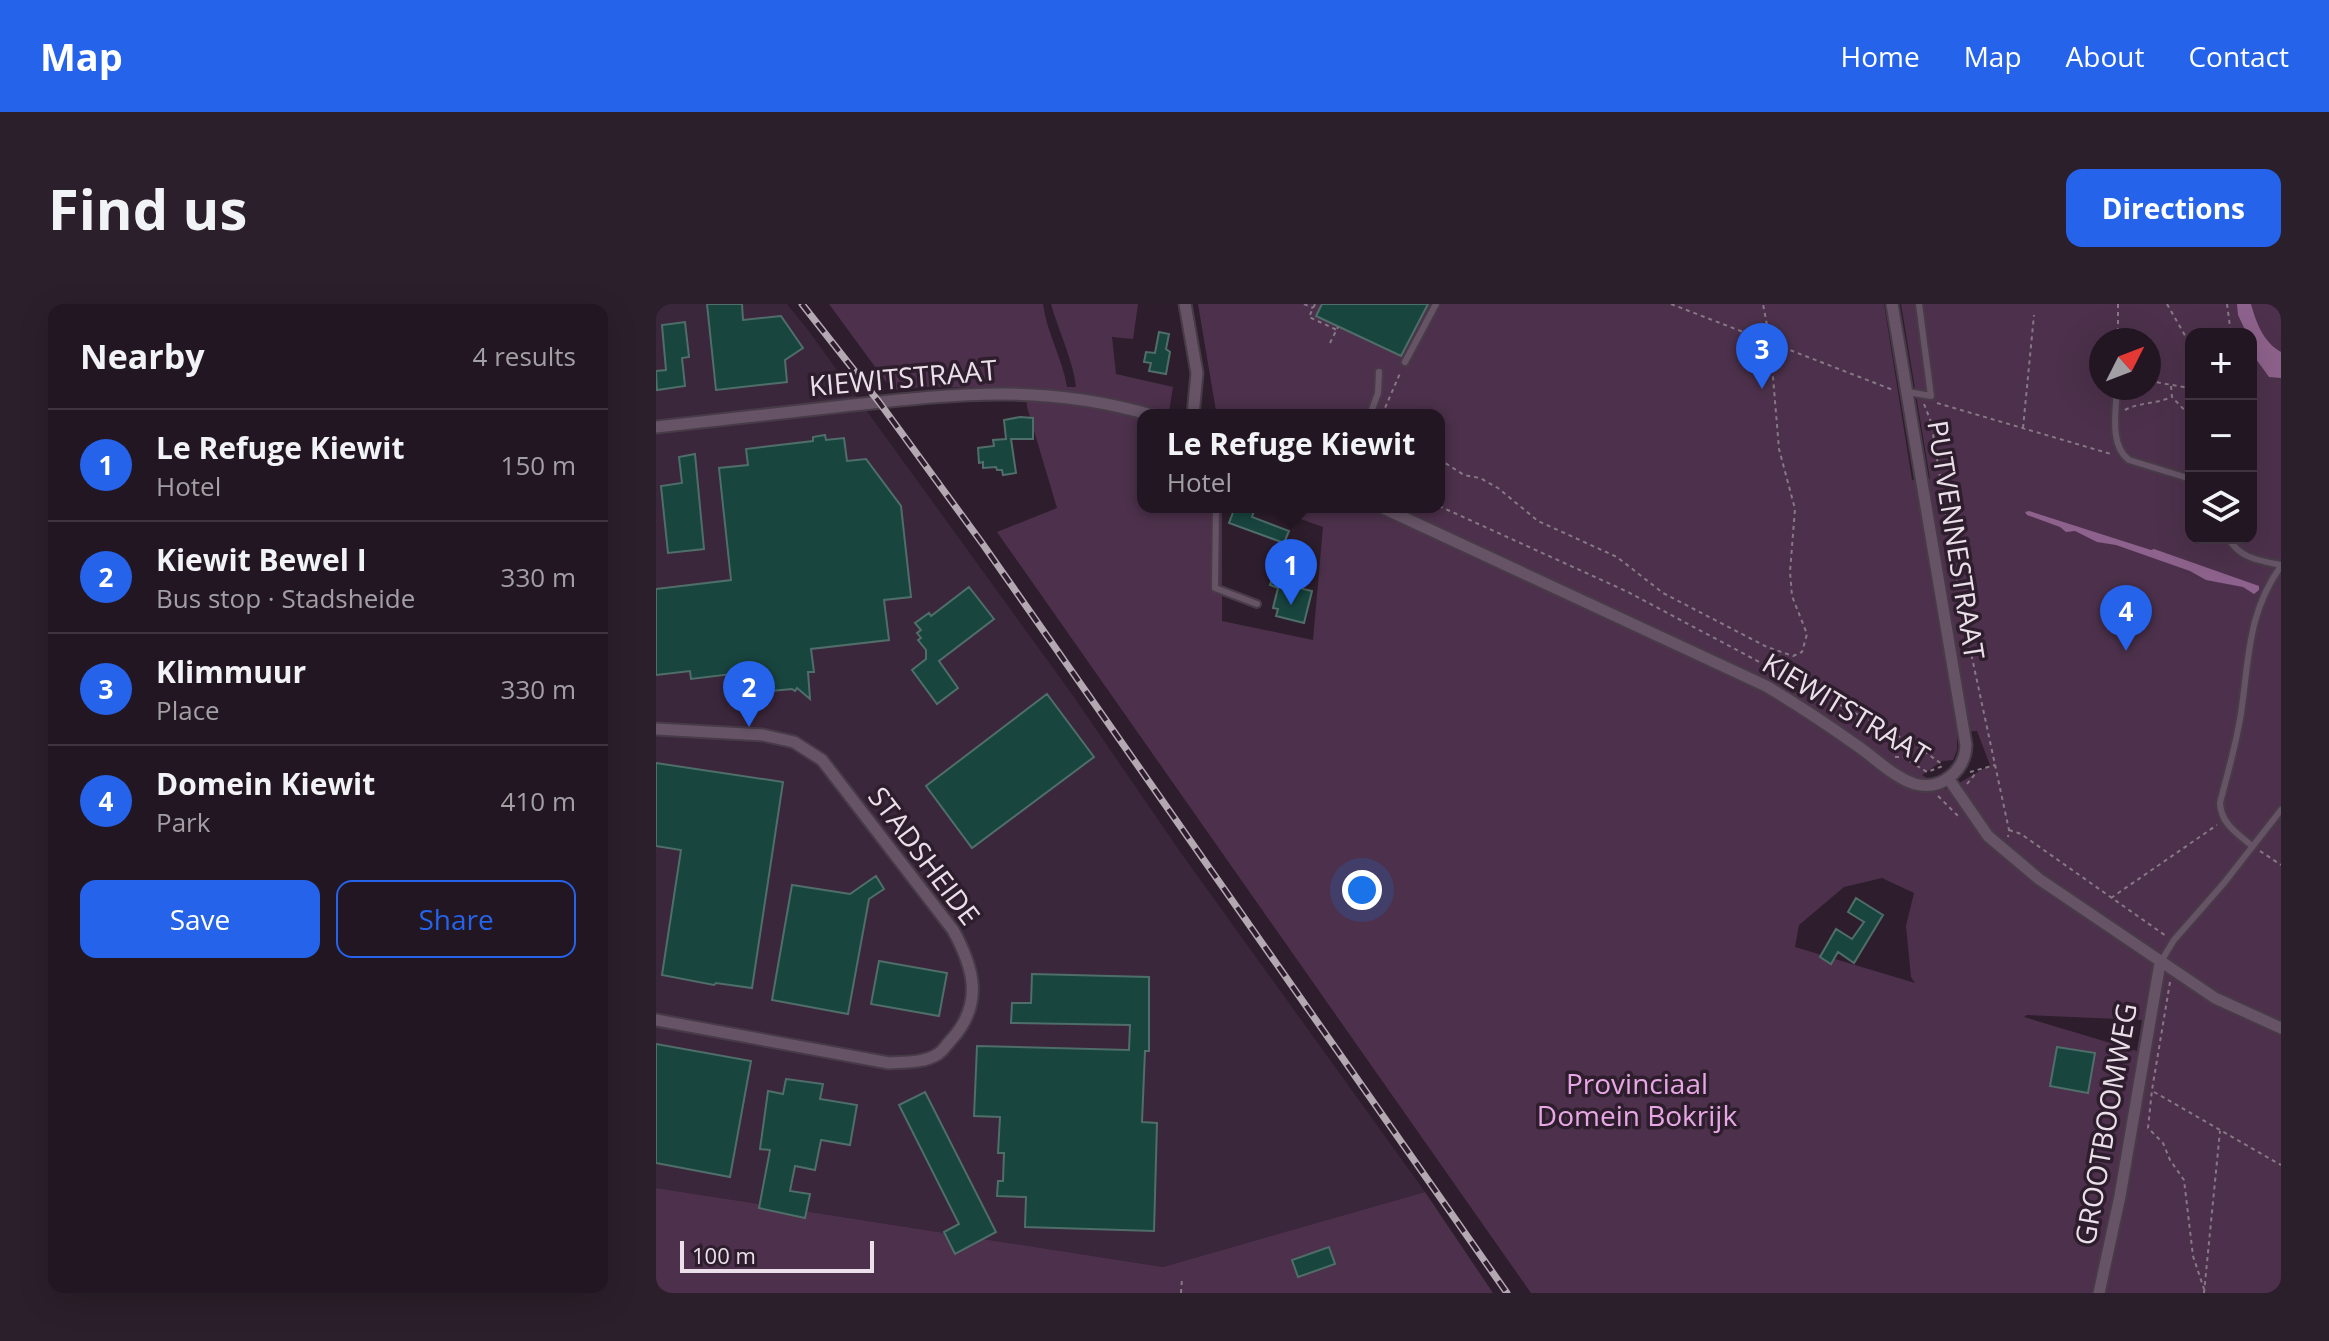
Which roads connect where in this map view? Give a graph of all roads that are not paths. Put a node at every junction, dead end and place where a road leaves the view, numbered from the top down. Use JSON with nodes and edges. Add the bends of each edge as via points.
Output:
{"nodes":[{"id":1,"x":1185,"y":304,"type":"edge"},
{"id":2,"x":1436,"y":304,"type":"edge"},
{"id":3,"x":1892,"y":304,"type":"edge"},
{"id":4,"x":1919,"y":304,"type":"edge"},
{"id":5,"x":1405,"y":362,"type":"road end"},
{"id":6,"x":1379,"y":372,"type":"dead end"},
{"id":7,"x":1908,"y":394,"type":"junction"},
{"id":8,"x":2117,"y":400,"type":"edge"},
{"id":9,"x":1194,"y":409,"type":"edge"},
{"id":10,"x":1372,"y":409,"type":"edge"},
{"id":11,"x":1137,"y":411,"type":"edge"},
{"id":12,"x":656,"y":427,"type":"edge"},
{"id":13,"x":2185,"y":477,"type":"edge"},
{"id":14,"x":1216,"y":513,"type":"edge"},
{"id":15,"x":1394,"y":513,"type":"edge"},
{"id":16,"x":2232,"y":544,"type":"edge"},
{"id":17,"x":2281,"y":566,"type":"edge"},
{"id":18,"x":1257,"y":604,"type":"dead end"},
{"id":19,"x":656,"y":729,"type":"edge"},
{"id":20,"x":1948,"y":778,"type":"junction"},
{"id":21,"x":2281,"y":810,"type":"edge"},
{"id":22,"x":2252,"y":846,"type":"junction"},
{"id":23,"x":2160,"y":963,"type":"junction"},
{"id":24,"x":656,"y":1020,"type":"edge"},
{"id":25,"x":2281,"y":1028,"type":"edge"},
{"id":26,"x":2099,"y":1293,"type":"edge"}],
"edges":[{"from":1,"to":9,"type":"street","via":[[1197,373]]},
{"from":2,"to":5,"type":"lane"},
{"from":3,"to":7,"type":"street","name":"PUTVENNESTRAAT"},
{"from":4,"to":7,"type":"lane","via":[[1931,396]]},
{"from":6,"to":10,"type":"lane"},
{"from":7,"to":20,"type":"street","name":"PUTVENNESTRAAT","via":[[1966,745],[1959,769]]},
{"from":8,"to":13,"type":"lane","via":[[2120,453]]},
{"from":11,"to":12,"type":"street","name":"KIEWITSTRAAT","via":[[1081,398],[980,392]]},
{"from":14,"to":18,"type":"lane","via":[[1215,588]]},
{"from":15,"to":20,"type":"street","name":"KIEWITSTRAAT","via":[[1766,686],[1918,785]]},
{"from":16,"to":17,"type":"lane","via":[[2250,559]]},
{"from":17,"to":22,"type":"lane","via":[[2266,587],[2252,631],[2242,709],[2220,803],[2225,820]]},
{"from":19,"to":24,"type":"street","name":"STADSHEIDE","via":[[763,735],[794,742],[822,760],[953,930],[967,955],[973,994],[957,1034],[939,1053],[915,1062],[889,1063]]},
{"from":20,"to":23,"type":"street","name":"KIEWITSTRAAT","via":[[1976,821],[2005,852]]},
{"from":21,"to":22,"type":"lane"},
{"from":22,"to":23,"type":"lane"},
{"from":23,"to":25,"type":"street","name":"KIEWITSTRAAT","via":[[2215,998]]},
{"from":23,"to":26,"type":"street","name":"GROOTBOOMWEG"}]}
